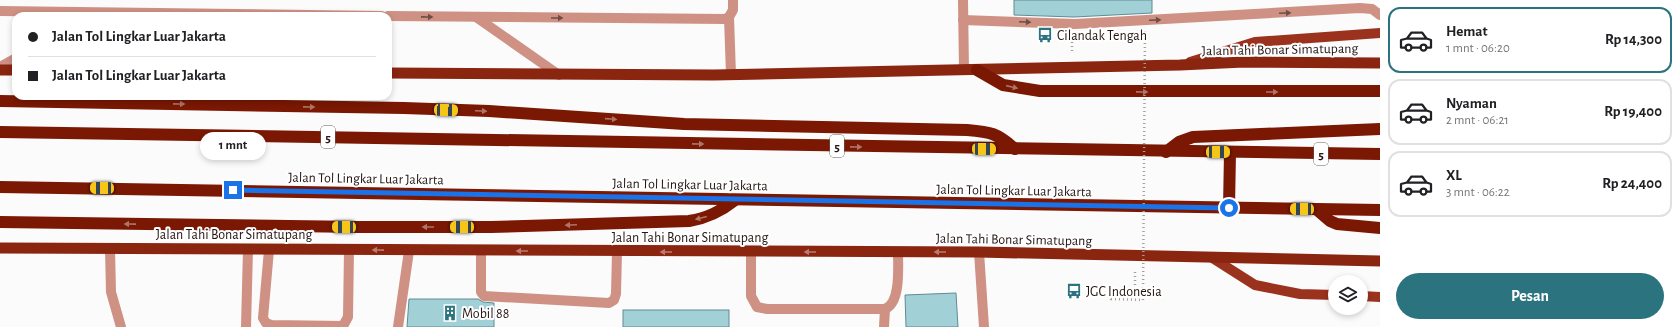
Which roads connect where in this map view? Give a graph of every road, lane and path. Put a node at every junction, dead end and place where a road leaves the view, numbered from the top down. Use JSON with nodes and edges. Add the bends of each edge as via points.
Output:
{"nodes":[{"id":1,"x":733,"y":0,"type":"edge"},
{"id":2,"x":963,"y":0,"type":"edge"},
{"id":3,"x":0,"y":11,"type":"edge"},
{"id":4,"x":30,"y":12,"type":"edge"},
{"id":5,"x":1380,"y":15,"type":"edge"},
{"id":6,"x":392,"y":16,"type":"edge"},
{"id":7,"x":731,"y":16,"type":"junction"},
{"id":8,"x":476,"y":18,"type":"junction"},
{"id":9,"x":964,"y":20,"type":"junction"},
{"id":10,"x":1145,"y":29,"type":"dead end"},
{"id":11,"x":1380,"y":32,"type":"edge"},
{"id":12,"x":12,"y":60,"type":"edge"},
{"id":13,"x":1380,"y":63,"type":"edge"},
{"id":14,"x":1180,"y":65,"type":"junction"},
{"id":15,"x":0,"y":68,"type":"edge"},
{"id":16,"x":12,"y":70,"type":"edge"},
{"id":17,"x":964,"y":70,"type":"junction"},
{"id":18,"x":977,"y":70,"type":"junction"},
{"id":19,"x":392,"y":73,"type":"edge"},
{"id":20,"x":559,"y":75,"type":"junction"},
{"id":21,"x":732,"y":75,"type":"junction"},
{"id":22,"x":1380,"y":91,"type":"edge"},
{"id":23,"x":0,"y":101,"type":"edge"},
{"id":24,"x":1380,"y":129,"type":"edge"},
{"id":25,"x":0,"y":132,"type":"edge"},
{"id":26,"x":1015,"y":149,"type":"junction"},
{"id":27,"x":1166,"y":152,"type":"junction"},
{"id":28,"x":1230,"y":152,"type":"junction"},
{"id":29,"x":1380,"y":154,"type":"edge"},
{"id":30,"x":0,"y":187,"type":"edge"},
{"id":31,"x":735,"y":200,"type":"junction"},
{"id":32,"x":1229,"y":208,"type":"junction"},
{"id":33,"x":1316,"y":209,"type":"junction"},
{"id":34,"x":1380,"y":210,"type":"edge"},
{"id":35,"x":0,"y":222,"type":"edge"},
{"id":36,"x":1380,"y":228,"type":"edge"},
{"id":37,"x":0,"y":248,"type":"edge"},
{"id":38,"x":110,"y":248,"type":"junction"},
{"id":39,"x":248,"y":249,"type":"junction"},
{"id":40,"x":269,"y":250,"type":"junction"},
{"id":41,"x":349,"y":250,"type":"junction"},
{"id":42,"x":409,"y":251,"type":"junction"},
{"id":43,"x":481,"y":251,"type":"junction"},
{"id":44,"x":617,"y":252,"type":"junction"},
{"id":45,"x":751,"y":252,"type":"junction"},
{"id":46,"x":898,"y":252,"type":"junction"},
{"id":47,"x":979,"y":252,"type":"junction"},
{"id":48,"x":1136,"y":256,"type":"junction"},
{"id":49,"x":1211,"y":257,"type":"junction"},
{"id":50,"x":1380,"y":261,"type":"edge"},
{"id":51,"x":1328,"y":295,"type":"edge"},
{"id":52,"x":1368,"y":296,"type":"edge"},
{"id":53,"x":1380,"y":297,"type":"edge"},
{"id":54,"x":885,"y":309,"type":"junction"},
{"id":55,"x":120,"y":327,"type":"edge"},
{"id":56,"x":246,"y":327,"type":"edge"},
{"id":57,"x":398,"y":327,"type":"edge"},
{"id":58,"x":884,"y":327,"type":"edge"},
{"id":59,"x":984,"y":327,"type":"edge"}],
"edges":[{"from":1,"to":7,"type":"street"},
{"from":2,"to":9,"type":"street"},
{"from":3,"to":4,"type":"street"},
{"from":9,"to":5,"type":"street","one_way":true,"via":[[1075,24],[1360,8],[1372,9]]},
{"from":6,"to":8,"type":"street","one_way":true},
{"from":8,"to":7,"type":"street","one_way":true},
{"from":7,"to":21,"type":"street"},
{"from":8,"to":20,"type":"street"},
{"from":9,"to":17,"type":"street"},
{"from":10,"to":48,"type":"path","bridge":true,"via":[[1143,300],[1111,299],[1111,294],[1135,295]]},
{"from":11,"to":14,"type":"main road","via":[[1255,42]]},
{"from":12,"to":15,"type":"street"},
{"from":13,"to":14,"type":"highway","name":"Jalan Tahi Bonar Simatupang","via":[[1244,62]]},
{"from":14,"to":18,"type":"highway","name":"Jalan Tahi Bonar Simatupang"},
{"from":15,"to":16,"type":"highway"},
{"from":17,"to":18,"type":"highway","name":"Jalan Tahi Bonar Simatupang"},
{"from":17,"to":21,"type":"highway","name":"Jalan Tahi Bonar Simatupang"},
{"from":18,"to":22,"type":"highway","one_way":true,"via":[[1003,86],[1040,91]]},
{"from":19,"to":20,"type":"highway","name":"Jalan Tahi Bonar Simatupang"},
{"from":20,"to":21,"type":"highway","name":"Jalan Tahi Bonar Simatupang"},
{"from":23,"to":26,"type":"highway","one_way":true,"via":[[489,111],[684,124],[967,130],[988,132],[1001,137]]},
{"from":24,"to":27,"type":"highway","via":[[1193,137],[1179,142]]},
{"from":25,"to":26,"type":"highway","number":"5","one_way":true},
{"from":26,"to":27,"type":"highway","number":"5"},
{"from":27,"to":28,"type":"highway","number":"5"},
{"from":28,"to":29,"type":"highway","number":"5"},
{"from":28,"to":32,"type":"highway"},
{"from":30,"to":31,"type":"highway","name":"Jalan Tol Lingkar Luar Jakarta"},
{"from":31,"to":32,"type":"highway","name":"Jalan Tol Lingkar Luar Jakarta"},
{"from":31,"to":35,"type":"highway","one_way":true,"via":[[722,211],[688,221],[506,227]]},
{"from":32,"to":33,"type":"highway","name":"Jalan Tol Lingkar Luar Jakarta"},
{"from":33,"to":34,"type":"highway","name":"Jalan Tol Lingkar Luar Jakarta"},
{"from":33,"to":36,"type":"highway","via":[[1330,222]]},
{"from":37,"to":38,"type":"highway","name":"Jalan Tahi Bonar Simatupang"},
{"from":38,"to":39,"type":"highway","name":"Jalan Tahi Bonar Simatupang"},
{"from":38,"to":55,"type":"street","via":[[111,292]]},
{"from":39,"to":40,"type":"highway","name":"Jalan Tahi Bonar Simatupang"},
{"from":39,"to":56,"type":"street"},
{"from":40,"to":41,"type":"highway","name":"Jalan Tahi Bonar Simatupang"},
{"from":40,"to":41,"type":"street","via":[[263,318],[266,323],[343,326],[348,316]]},
{"from":42,"to":41,"type":"highway","name":"Jalan Tahi Bonar Simatupang","one_way":true},
{"from":42,"to":43,"type":"highway","name":"Jalan Tahi Bonar Simatupang"},
{"from":42,"to":57,"type":"street"},
{"from":44,"to":43,"type":"highway","name":"Jalan Tahi Bonar Simatupang","one_way":true},
{"from":43,"to":44,"type":"street","via":[[481,292],[484,296],[609,303],[614,300],[616,294]]},
{"from":45,"to":44,"type":"highway","name":"Jalan Tahi Bonar Simatupang","one_way":true},
{"from":46,"to":45,"type":"highway","name":"Jalan Tahi Bonar Simatupang","one_way":true},
{"from":45,"to":54,"type":"street","via":[[751,296],[757,307]]},
{"from":47,"to":46,"type":"highway","name":"Jalan Tahi Bonar Simatupang","one_way":true},
{"from":46,"to":54,"type":"street","via":[[898,284],[893,302]]},
{"from":47,"to":48,"type":"highway","name":"Jalan Tahi Bonar Simatupang"},
{"from":47,"to":59,"type":"street"},
{"from":48,"to":49,"type":"highway","name":"Jalan Tahi Bonar Simatupang"},
{"from":49,"to":50,"type":"highway","name":"Jalan Tahi Bonar Simatupang"},
{"from":49,"to":51,"type":"main road","via":[[1255,285],[1300,294]]},
{"from":52,"to":53,"type":"main road"},
{"from":54,"to":58,"type":"street"}]}
